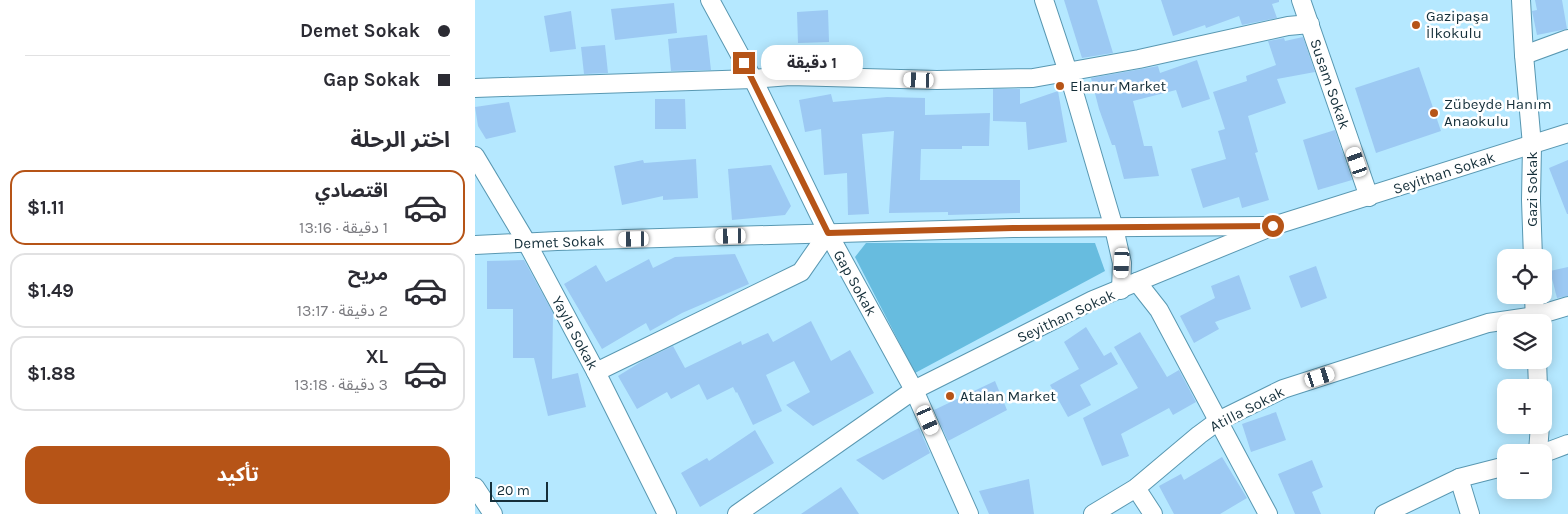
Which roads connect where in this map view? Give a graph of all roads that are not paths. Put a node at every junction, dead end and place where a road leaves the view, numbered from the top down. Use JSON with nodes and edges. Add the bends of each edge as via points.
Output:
{"nodes":[{"id":1,"x":710,"y":0,"type":"edge"},
{"id":2,"x":1044,"y":0,"type":"edge"},
{"id":3,"x":1301,"y":0,"type":"edge"},
{"id":4,"x":1521,"y":0,"type":"edge"},
{"id":5,"x":1310,"y":24,"type":"junction"},
{"id":6,"x":1568,"y":39,"type":"edge"},
{"id":7,"x":1524,"y":55,"type":"junction"},
{"id":8,"x":1068,"y":72,"type":"junction"},
{"id":9,"x":753,"y":79,"type":"junction"},
{"id":10,"x":475,"y":88,"type":"edge"},
{"id":11,"x":1568,"y":133,"type":"edge"},
{"id":12,"x":1532,"y":145,"type":"junction"},
{"id":13,"x":475,"y":156,"type":"edge"},
{"id":14,"x":1369,"y":197,"type":"junction"},
{"id":15,"x":1273,"y":226,"type":"junction"},
{"id":16,"x":1114,"y":228,"type":"junction"},
{"id":17,"x":828,"y":233,"type":"junction"},
{"id":18,"x":527,"y":243,"type":"junction"},
{"id":19,"x":475,"y":245,"type":"edge"},
{"id":20,"x":1533,"y":249,"type":"edge"},
{"id":21,"x":1137,"y":282,"type":"junction"},
{"id":22,"x":1121,"y":290,"type":"junction"},
{"id":23,"x":1568,"y":306,"type":"edge"},
{"id":24,"x":1548,"y":314,"type":"edge"},
{"id":25,"x":1497,"y":322,"type":"edge"},
{"id":26,"x":596,"y":372,"type":"junction"},
{"id":27,"x":914,"y":390,"type":"junction"},
{"id":28,"x":1218,"y":421,"type":"junction"},
{"id":29,"x":1566,"y":450,"type":"edge"},
{"id":30,"x":1552,"y":452,"type":"edge"},
{"id":31,"x":1497,"y":468,"type":"edge"},
{"id":32,"x":1459,"y":478,"type":"junction"},
{"id":33,"x":475,"y":487,"type":"edge"},
{"id":34,"x":1136,"y":488,"type":"junction"},
{"id":35,"x":493,"y":514,"type":"edge"},
{"id":36,"x":667,"y":514,"type":"edge"},
{"id":37,"x":737,"y":514,"type":"edge"},
{"id":38,"x":969,"y":514,"type":"edge"},
{"id":39,"x":1093,"y":514,"type":"edge"},
{"id":40,"x":1153,"y":514,"type":"edge"},
{"id":41,"x":1268,"y":514,"type":"edge"},
{"id":42,"x":1385,"y":514,"type":"edge"},
{"id":43,"x":1470,"y":514,"type":"edge"}],
"edges":[{"from":1,"to":9,"type":"street","name":"Gap Sokak"},
{"from":2,"to":8,"type":"street"},
{"from":3,"to":5,"type":"street","name":"Susam Sokak"},
{"from":4,"to":7,"type":"street","name":"Gazi Sokak"},
{"from":5,"to":8,"type":"street"},
{"from":5,"to":14,"type":"street","name":"Susam Sokak"},
{"from":6,"to":7,"type":"street"},
{"from":7,"to":12,"type":"street","name":"Gazi Sokak"},
{"from":8,"to":9,"type":"street","via":[[1033,78],[937,80],[790,76]]},
{"from":8,"to":16,"type":"street"},
{"from":9,"to":10,"type":"street"},
{"from":9,"to":17,"type":"street","name":"Gap Sokak"},
{"from":11,"to":12,"type":"street","name":"Seyithan Sokak"},
{"from":12,"to":14,"type":"street","name":"Seyithan Sokak"},
{"from":12,"to":20,"type":"street","name":"Gazi Sokak"},
{"from":13,"to":18,"type":"street","name":"Yayla Sokak"},
{"from":14,"to":15,"type":"street","name":"Seyithan Sokak"},
{"from":15,"to":16,"type":"street","name":"Demet Sokak"},
{"from":15,"to":21,"type":"street","name":"Seyithan Sokak"},
{"from":16,"to":17,"type":"street","name":"Demet Sokak"},
{"from":16,"to":22,"type":"street","via":[[1122,263]]},
{"from":17,"to":18,"type":"street","name":"Demet Sokak"},
{"from":17,"to":26,"type":"street","via":[[801,272]]},
{"from":17,"to":27,"type":"street","name":"Gap Sokak"},
{"from":18,"to":19,"type":"street","name":"Demet Sokak"},
{"from":18,"to":26,"type":"street","name":"Yayla Sokak"},
{"from":21,"to":22,"type":"street","name":"Seyithan Sokak"},
{"from":21,"to":28,"type":"street","via":[[1159,310]]},
{"from":22,"to":27,"type":"street","name":"Seyithan Sokak","via":[[1093,300]]},
{"from":23,"to":24,"type":"street","name":"Atilla Sokak"},
{"from":25,"to":28,"type":"street","name":"Atilla Sokak","via":[[1283,389]]},
{"from":26,"to":36,"type":"street","name":"Yayla Sokak"},
{"from":27,"to":37,"type":"street","name":"Seyithan Sokak"},
{"from":27,"to":38,"type":"street","name":"Gap Sokak"},
{"from":28,"to":34,"type":"street","name":"Atilla Sokak"},
{"from":28,"to":41,"type":"street"},
{"from":29,"to":30,"type":"street"},
{"from":31,"to":32,"type":"street"},
{"from":32,"to":42,"type":"street"},
{"from":32,"to":43,"type":"street"},
{"from":33,"to":35,"type":"street"},
{"from":34,"to":39,"type":"street","name":"Atilla Sokak"},
{"from":34,"to":40,"type":"street"}]}
